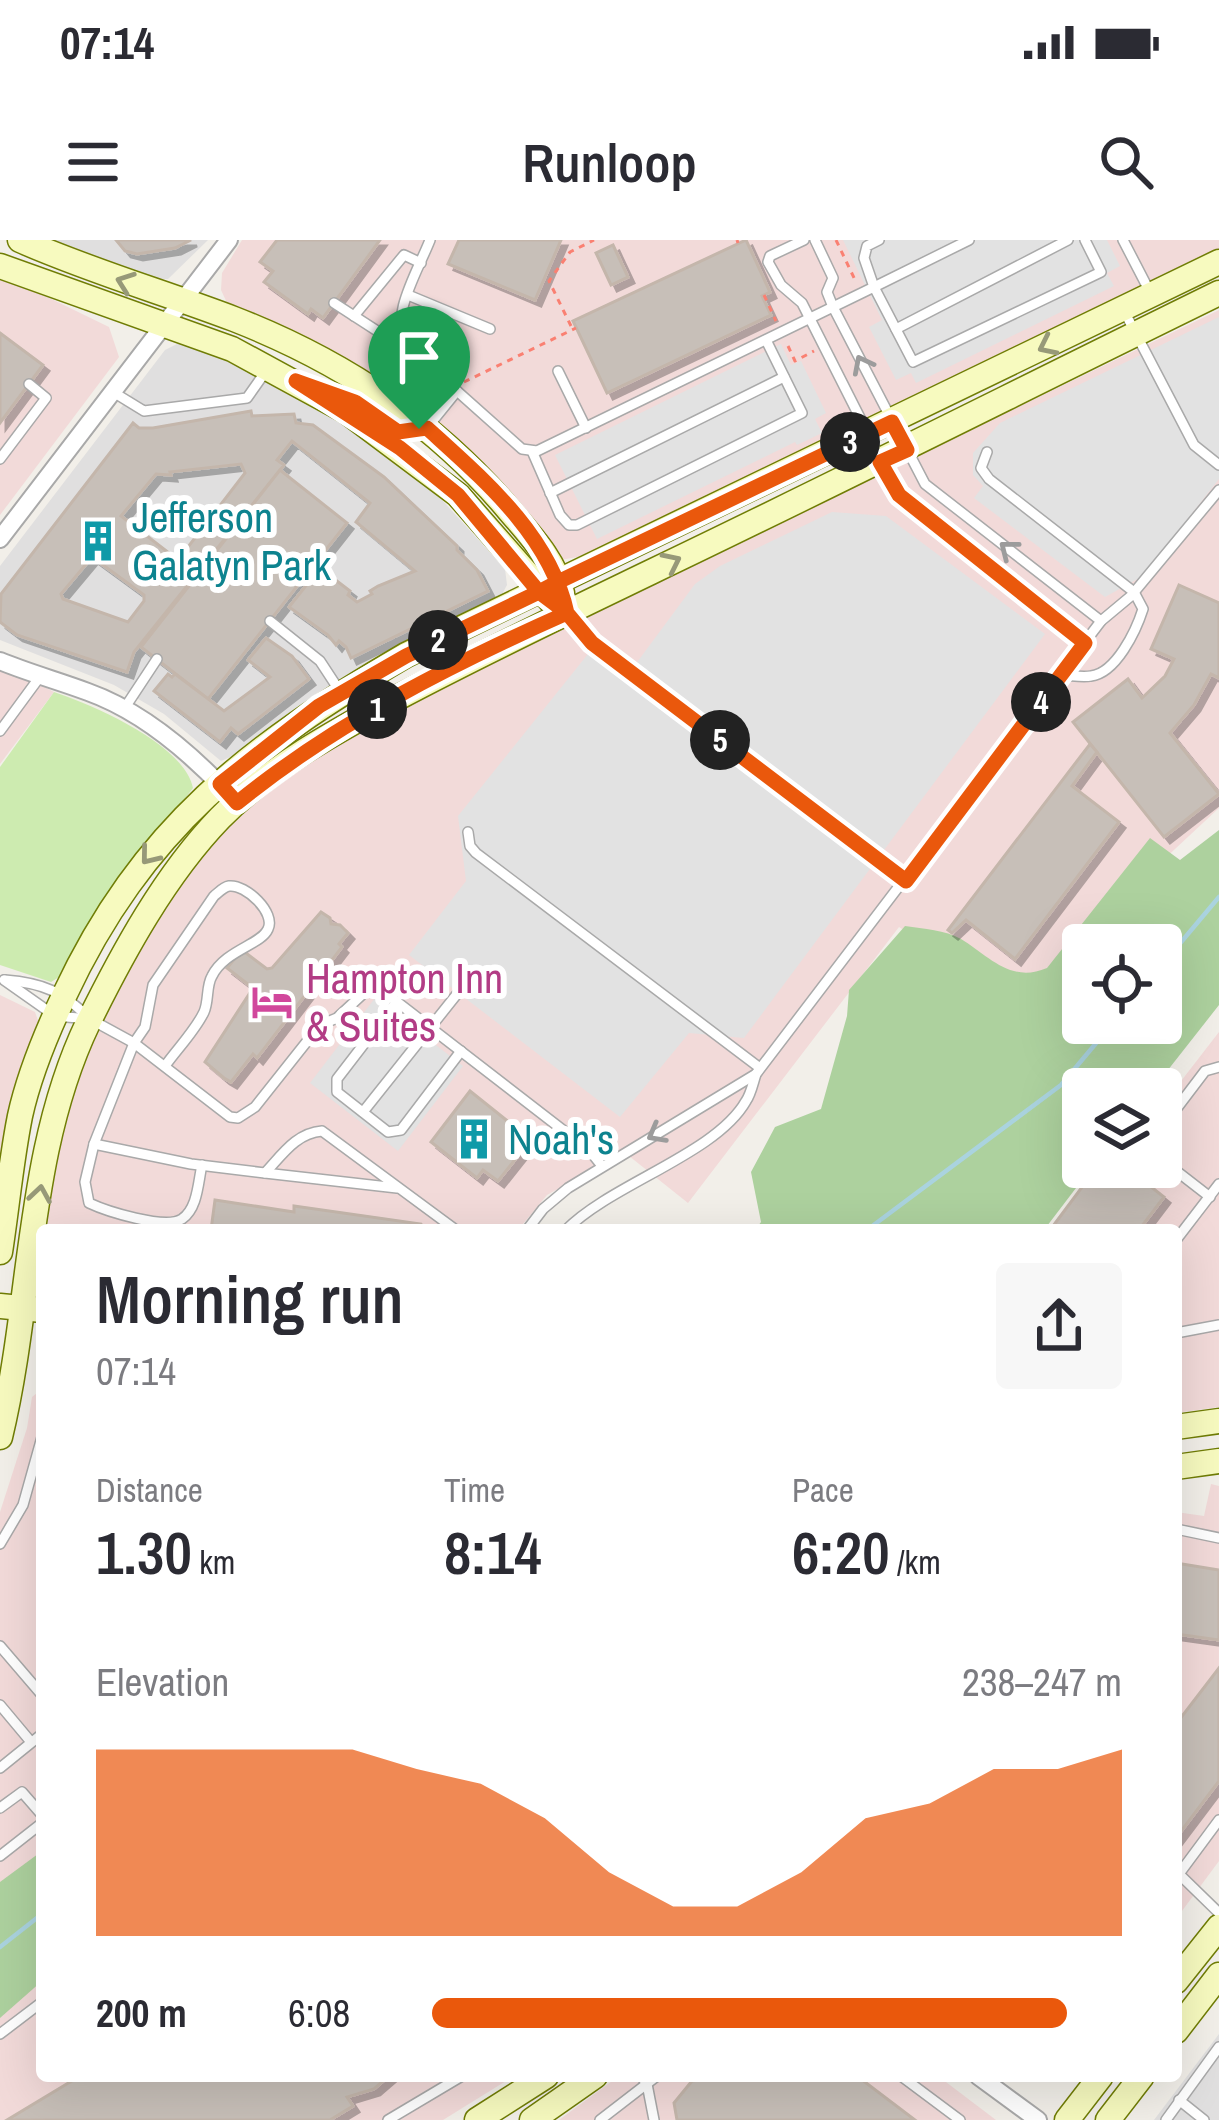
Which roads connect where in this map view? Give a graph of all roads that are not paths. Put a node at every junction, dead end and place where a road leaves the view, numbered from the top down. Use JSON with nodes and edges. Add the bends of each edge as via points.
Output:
{"nodes":[{"id":1,"x":20,"y":240,"type":"edge"},
{"id":2,"x":229,"y":240,"type":"edge"},
{"id":3,"x":430,"y":240,"type":"edge"},
{"id":4,"x":804,"y":240,"type":"edge"},
{"id":5,"x":815,"y":240,"type":"edge"},
{"id":6,"x":880,"y":240,"type":"edge"},
{"id":7,"x":969,"y":240,"type":"edge"},
{"id":8,"x":1069,"y":240,"type":"edge"},
{"id":9,"x":1084,"y":240,"type":"edge"},
{"id":10,"x":1123,"y":240,"type":"edge"},
{"id":11,"x":1219,"y":262,"type":"edge"},
{"id":12,"x":421,"y":263,"type":"junction"},
{"id":13,"x":0,"y":266,"type":"edge"},
{"id":14,"x":874,"y":286,"type":"junction"},
{"id":15,"x":826,"y":292,"type":"junction"},
{"id":16,"x":1219,"y":293,"type":"edge"},
{"id":17,"x":408,"y":295,"type":"junction"},
{"id":18,"x":1152,"y":295,"type":"junction"},
{"id":19,"x":183,"y":302,"type":"junction"},
{"id":20,"x":334,"y":303,"type":"dead end"},
{"id":21,"x":802,"y":303,"type":"junction"},
{"id":22,"x":833,"y":307,"type":"junction"},
{"id":23,"x":1124,"y":309,"type":"junction"},
{"id":24,"x":354,"y":316,"type":"junction"},
{"id":25,"x":810,"y":319,"type":"junction"},
{"id":26,"x":164,"y":326,"type":"junction"},
{"id":27,"x":490,"y":329,"type":"dead end"},
{"id":28,"x":896,"y":329,"type":"junction"},
{"id":29,"x":1136,"y":334,"type":"junction"},
{"id":30,"x":766,"y":340,"type":"junction"},
{"id":31,"x":405,"y":350,"type":"junction"},
{"id":32,"x":268,"y":366,"type":"junction"},
{"id":33,"x":558,"y":371,"type":"dead end"},
{"id":34,"x":784,"y":377,"type":"junction"},
{"id":35,"x":296,"y":381,"type":"junction"},
{"id":36,"x":29,"y":384,"type":"dead end"},
{"id":37,"x":457,"y":390,"type":"junction"},
{"id":38,"x":113,"y":392,"type":"junction"},
{"id":39,"x":892,"y":422,"type":"junction"},
{"id":40,"x":427,"y":428,"type":"junction"},
{"id":41,"x":586,"y":428,"type":"junction"},
{"id":42,"x":867,"y":434,"type":"junction"},
{"id":43,"x":907,"y":450,"type":"junction"},
{"id":44,"x":532,"y":451,"type":"junction"},
{"id":45,"x":987,"y":452,"type":"dead end"},
{"id":46,"x":0,"y":459,"type":"edge"},
{"id":47,"x":880,"y":462,"type":"junction"},
{"id":48,"x":1219,"y":465,"type":"edge"},
{"id":49,"x":1219,"y":490,"type":"edge"},
{"id":50,"x":550,"y":493,"type":"junction"},
{"id":51,"x":0,"y":538,"type":"edge"},
{"id":52,"x":549,"y":586,"type":"junction"},
{"id":53,"x":1134,"y":592,"type":"junction"},
{"id":54,"x":567,"y":613,"type":"junction"},
{"id":55,"x":270,"y":621,"type":"dead end"},
{"id":56,"x":1101,"y":621,"type":"junction"},
{"id":57,"x":1085,"y":643,"type":"junction"},
{"id":58,"x":157,"y":659,"type":"dead end"},
{"id":59,"x":0,"y":661,"type":"edge"},
{"id":60,"x":1061,"y":675,"type":"junction"},
{"id":61,"x":39,"y":678,"type":"junction"},
{"id":62,"x":341,"y":693,"type":"junction"},
{"id":63,"x":124,"y":710,"type":"junction"},
{"id":64,"x":5,"y":714,"type":"edge"},
{"id":65,"x":0,"y":730,"type":"edge"},
{"id":66,"x":228,"y":793,"type":"junction"},
{"id":67,"x":468,"y":832,"type":"dead end"},
{"id":68,"x":906,"y":881,"type":"junction"},
{"id":69,"x":2,"y":979,"type":"edge"},
{"id":70,"x":461,"y":988,"type":"dead end"},
{"id":71,"x":397,"y":1001,"type":"junction"},
{"id":72,"x":60,"y":1005,"type":"junction"},
{"id":73,"x":90,"y":1019,"type":"junction"},
{"id":74,"x":429,"y":1028,"type":"junction"},
{"id":75,"x":134,"y":1043,"type":"junction"},
{"id":76,"x":461,"y":1051,"type":"junction"},
{"id":77,"x":165,"y":1066,"type":"junction"},
{"id":78,"x":1218,"y":1066,"type":"edge"},
{"id":79,"x":758,"y":1071,"type":"junction"},
{"id":80,"x":1182,"y":1101,"type":"edge"},
{"id":81,"x":363,"y":1112,"type":"junction"},
{"id":82,"x":94,"y":1144,"type":"junction"},
{"id":83,"x":202,"y":1166,"type":"junction"},
{"id":84,"x":602,"y":1166,"type":"junction"},
{"id":85,"x":266,"y":1173,"type":"junction"},
{"id":86,"x":1182,"y":1175,"type":"edge"},
{"id":87,"x":1219,"y":1184,"type":"edge"},
{"id":88,"x":400,"y":1188,"type":"junction"},
{"id":89,"x":1210,"y":1197,"type":"junction"},
{"id":90,"x":448,"y":1224,"type":"edge"},
{"id":91,"x":532,"y":1224,"type":"edge"},
{"id":92,"x":574,"y":1224,"type":"edge"},
{"id":93,"x":1182,"y":1232,"type":"edge"},
{"id":94,"x":0,"y":1252,"type":"edge"},
{"id":95,"x":21,"y":1308,"type":"edge"},
{"id":96,"x":1219,"y":1325,"type":"edge"},
{"id":97,"x":1182,"y":1332,"type":"edge"},
{"id":98,"x":8,"y":1337,"type":"edge"},
{"id":99,"x":1219,"y":1421,"type":"edge"},
{"id":100,"x":1182,"y":1426,"type":"edge"},
{"id":101,"x":0,"y":1437,"type":"edge"},
{"id":102,"x":36,"y":1458,"type":"edge"},
{"id":103,"x":1219,"y":1461,"type":"edge"},
{"id":104,"x":1182,"y":1466,"type":"edge"},
{"id":105,"x":1182,"y":1530,"type":"edge"},
{"id":106,"x":1219,"y":1538,"type":"edge"},
{"id":107,"x":0,"y":1544,"type":"edge"},
{"id":108,"x":0,"y":1646,"type":"edge"},
{"id":109,"x":36,"y":1688,"type":"edge"},
{"id":110,"x":0,"y":1705,"type":"edge"},
{"id":111,"x":36,"y":1738,"type":"edge"},
{"id":112,"x":31,"y":1742,"type":"junction"},
{"id":113,"x":0,"y":1767,"type":"edge"},
{"id":114,"x":0,"y":1808,"type":"edge"},
{"id":115,"x":36,"y":1812,"type":"edge"},
{"id":116,"x":1219,"y":1820,"type":"edge"},
{"id":117,"x":36,"y":1825,"type":"edge"},
{"id":118,"x":0,"y":1856,"type":"edge"},
{"id":119,"x":1182,"y":1871,"type":"edge"},
{"id":120,"x":1182,"y":1880,"type":"edge"},
{"id":121,"x":1219,"y":1913,"type":"edge"},
{"id":122,"x":1219,"y":1927,"type":"edge"},
{"id":123,"x":1182,"y":1974,"type":"edge"},
{"id":124,"x":1219,"y":1975,"type":"edge"},
{"id":125,"x":36,"y":2007,"type":"edge"},
{"id":126,"x":1182,"y":2024,"type":"edge"},
{"id":127,"x":0,"y":2034,"type":"edge"},
{"id":128,"x":1219,"y":2047,"type":"edge"},
{"id":129,"x":452,"y":2082,"type":"edge"},
{"id":130,"x":537,"y":2082,"type":"edge"},
{"id":131,"x":586,"y":2082,"type":"edge"},
{"id":132,"x":642,"y":2082,"type":"edge"},
{"id":133,"x":644,"y":2082,"type":"edge"},
{"id":134,"x":910,"y":2082,"type":"edge"},
{"id":135,"x":986,"y":2082,"type":"edge"},
{"id":136,"x":1096,"y":2082,"type":"edge"},
{"id":137,"x":1137,"y":2082,"type":"edge"},
{"id":138,"x":1179,"y":2100,"type":"junction"},
{"id":139,"x":391,"y":2119,"type":"edge"},
{"id":140,"x":477,"y":2120,"type":"edge"},
{"id":141,"x":532,"y":2120,"type":"edge"},
{"id":142,"x":600,"y":2120,"type":"edge"},
{"id":143,"x":654,"y":2120,"type":"edge"},
{"id":144,"x":960,"y":2120,"type":"edge"},
{"id":145,"x":1038,"y":2120,"type":"edge"},
{"id":146,"x":1066,"y":2120,"type":"edge"},
{"id":147,"x":1108,"y":2120,"type":"edge"},
{"id":148,"x":1166,"y":2120,"type":"edge"},
{"id":149,"x":1204,"y":2120,"type":"edge"}],
"edges":[{"from":19,"to":1,"type":"street","one_way":true},
{"from":2,"to":19,"type":"street"},
{"from":3,"to":12,"type":"lane"},
{"from":4,"to":21,"type":"lane","via":[[768,259]]},
{"from":5,"to":15,"type":"lane","via":[[833,278]]},
{"from":6,"to":14,"type":"lane","via":[[864,258]]},
{"from":7,"to":14,"type":"lane"},
{"from":8,"to":28,"type":"lane"},
{"from":9,"to":28,"type":"lane","via":[[1101,272],[913,362]]},
{"from":10,"to":18,"type":"lane"},
{"from":11,"to":18,"type":"street"},
{"from":12,"to":17,"type":"lane"},
{"from":12,"to":24,"type":"lane","via":[[404,254]]},
{"from":13,"to":26,"type":"street"},
{"from":14,"to":22,"type":"lane"},
{"from":14,"to":28,"type":"lane"},
{"from":15,"to":21,"type":"lane"},
{"from":15,"to":22,"type":"lane"},
{"from":16,"to":29,"type":"street"},
{"from":17,"to":27,"type":"lane"},
{"from":17,"to":31,"type":"lane","via":[[399,323]]},
{"from":18,"to":23,"type":"street"},
{"from":19,"to":26,"type":"street"},
{"from":19,"to":40,"type":"street","via":[[311,354]]},
{"from":20,"to":24,"type":"lane"},
{"from":21,"to":25,"type":"lane"},
{"from":22,"to":25,"type":"lane"},
{"from":39,"to":22,"type":"lane","one_way":true},
{"from":23,"to":29,"type":"lane"},
{"from":23,"to":39,"type":"street","one_way":true},
{"from":24,"to":31,"type":"lane"},
{"from":25,"to":30,"type":"lane"},
{"from":25,"to":42,"type":"lane"},
{"from":26,"to":32,"type":"street"},
{"from":26,"to":38,"type":"street"},
{"from":29,"to":43,"type":"street"},
{"from":29,"to":48,"type":"lane","via":[[1195,445]]},
{"from":30,"to":34,"type":"lane"},
{"from":30,"to":41,"type":"lane"},
{"from":31,"to":37,"type":"lane"},
{"from":32,"to":35,"type":"street"},
{"from":32,"to":38,"type":"lane","via":[[248,398],[144,411]]},
{"from":33,"to":41,"type":"lane"},
{"from":34,"to":50,"type":"lane"},
{"from":34,"to":50,"type":"lane","via":[[802,413],[577,525],[567,523]]},
{"from":35,"to":40,"type":"street","via":[[355,402],[398,432]]},
{"from":35,"to":52,"type":"street","via":[[400,448]]},
{"from":36,"to":46,"type":"lane","via":[[46,398]]},
{"from":37,"to":40,"type":"lane"},
{"from":37,"to":44,"type":"lane"},
{"from":38,"to":51,"type":"street"},
{"from":39,"to":42,"type":"street"},
{"from":39,"to":43,"type":"lane"},
{"from":40,"to":52,"type":"street","via":[[539,546]]},
{"from":41,"to":44,"type":"lane"},
{"from":42,"to":47,"type":"lane"},
{"from":42,"to":52,"type":"street"},
{"from":43,"to":47,"type":"street"},
{"from":56,"to":43,"type":"lane","one_way":true,"via":[[925,484]]},
{"from":44,"to":50,"type":"lane"},
{"from":45,"to":53,"type":"lane","via":[[981,469],[989,479]]},
{"from":54,"to":47,"type":"street","one_way":true},
{"from":47,"to":57,"type":"lane","via":[[899,495]]},
{"from":49,"to":53,"type":"lane"},
{"from":52,"to":54,"type":"street"},
{"from":52,"to":62,"type":"street"},
{"from":53,"to":56,"type":"lane"},
{"from":53,"to":60,"type":"lane","via":[[1143,609],[1136,630],[1108,667],[1094,677]]},
{"from":54,"to":66,"type":"street"},
{"from":54,"to":68,"type":"lane","via":[[592,643]]},
{"from":55,"to":62,"type":"lane","via":[[320,661]]},
{"from":56,"to":57,"type":"lane"},
{"from":57,"to":60,"type":"lane"},
{"from":58,"to":63,"type":"lane"},
{"from":59,"to":61,"type":"street"},
{"from":60,"to":68,"type":"lane"},
{"from":61,"to":63,"type":"street"},
{"from":61,"to":64,"type":"lane"},
{"from":62,"to":66,"type":"street"},
{"from":63,"to":66,"type":"street"},
{"from":64,"to":65,"type":"lane"},
{"from":66,"to":72,"type":"street","one_way":true,"via":[[173,827],[113,901]]},
{"from":66,"to":73,"type":"street"},
{"from":67,"to":79,"type":"lane","via":[[476,853]]},
{"from":68,"to":79,"type":"lane"},
{"from":69,"to":72,"type":"lane"},
{"from":69,"to":72,"type":"lane","via":[[26,981]]},
{"from":70,"to":74,"type":"lane"},
{"from":71,"to":74,"type":"lane"},
{"from":71,"to":77,"type":"lane","via":[[383,991],[358,995],[320,1025],[238,1118]]},
{"from":71,"to":81,"type":"lane","via":[[337,1078],[337,1092]]},
{"from":72,"to":73,"type":"lane"},
{"from":72,"to":73,"type":"lane"},
{"from":72,"to":94,"type":"street","via":[[21,1113]]},
{"from":73,"to":75,"type":"lane"},
{"from":95,"to":73,"type":"street","one_way":true,"via":[[57,1101]]},
{"from":74,"to":76,"type":"lane"},
{"from":74,"to":81,"type":"lane"},
{"from":75,"to":77,"type":"lane"},
{"from":75,"to":77,"type":"lane","via":[[151,1012],[153,985],[183,938],[218,892],[237,887],[267,910],[268,931],[212,976],[201,1019]]},
{"from":75,"to":82,"type":"lane"},
{"from":76,"to":81,"type":"lane","via":[[401,1130],[388,1132]]},
{"from":76,"to":84,"type":"lane"},
{"from":78,"to":80,"type":"lane"},
{"from":79,"to":84,"type":"lane","one_way":true},
{"from":79,"to":92,"type":"lane","via":[[747,1101],[718,1129]]},
{"from":82,"to":83,"type":"lane"},
{"from":82,"to":83,"type":"lane","via":[[89,1203],[113,1214],[182,1220]]},
{"from":83,"to":85,"type":"lane"},
{"from":84,"to":91,"type":"lane"},
{"from":85,"to":88,"type":"lane"},
{"from":85,"to":88,"type":"lane","via":[[294,1142],[322,1131]]},
{"from":86,"to":89,"type":"lane"},
{"from":87,"to":89,"type":"lane"},
{"from":88,"to":90,"type":"lane"},
{"from":89,"to":93,"type":"lane"},
{"from":95,"to":98,"type":"street"},
{"from":96,"to":97,"type":"lane"},
{"from":98,"to":101,"type":"street"},
{"from":99,"to":100,"type":"street"},
{"from":102,"to":107,"type":"lane","via":[[23,1505]]},
{"from":103,"to":104,"type":"street"},
{"from":105,"to":106,"type":"lane"},
{"from":108,"to":109,"type":"lane"},
{"from":110,"to":112,"type":"lane"},
{"from":111,"to":112,"type":"lane"},
{"from":112,"to":113,"type":"lane"},
{"from":114,"to":115,"type":"lane","via":[[22,1792]]},
{"from":116,"to":119,"type":"lane"},
{"from":117,"to":118,"type":"lane"},
{"from":120,"to":121,"type":"lane"},
{"from":122,"to":123,"type":"street"},
{"from":124,"to":126,"type":"street"},
{"from":125,"to":127,"type":"lane"},
{"from":128,"to":138,"type":"lane"},
{"from":129,"to":139,"type":"lane"},
{"from":130,"to":140,"type":"street"},
{"from":131,"to":141,"type":"street"},
{"from":132,"to":142,"type":"lane"},
{"from":133,"to":143,"type":"lane"},
{"from":134,"to":144,"type":"lane"},
{"from":135,"to":145,"type":"street"},
{"from":136,"to":146,"type":"street"},
{"from":137,"to":147,"type":"street"},
{"from":138,"to":148,"type":"lane"},
{"from":138,"to":149,"type":"lane"}]}
